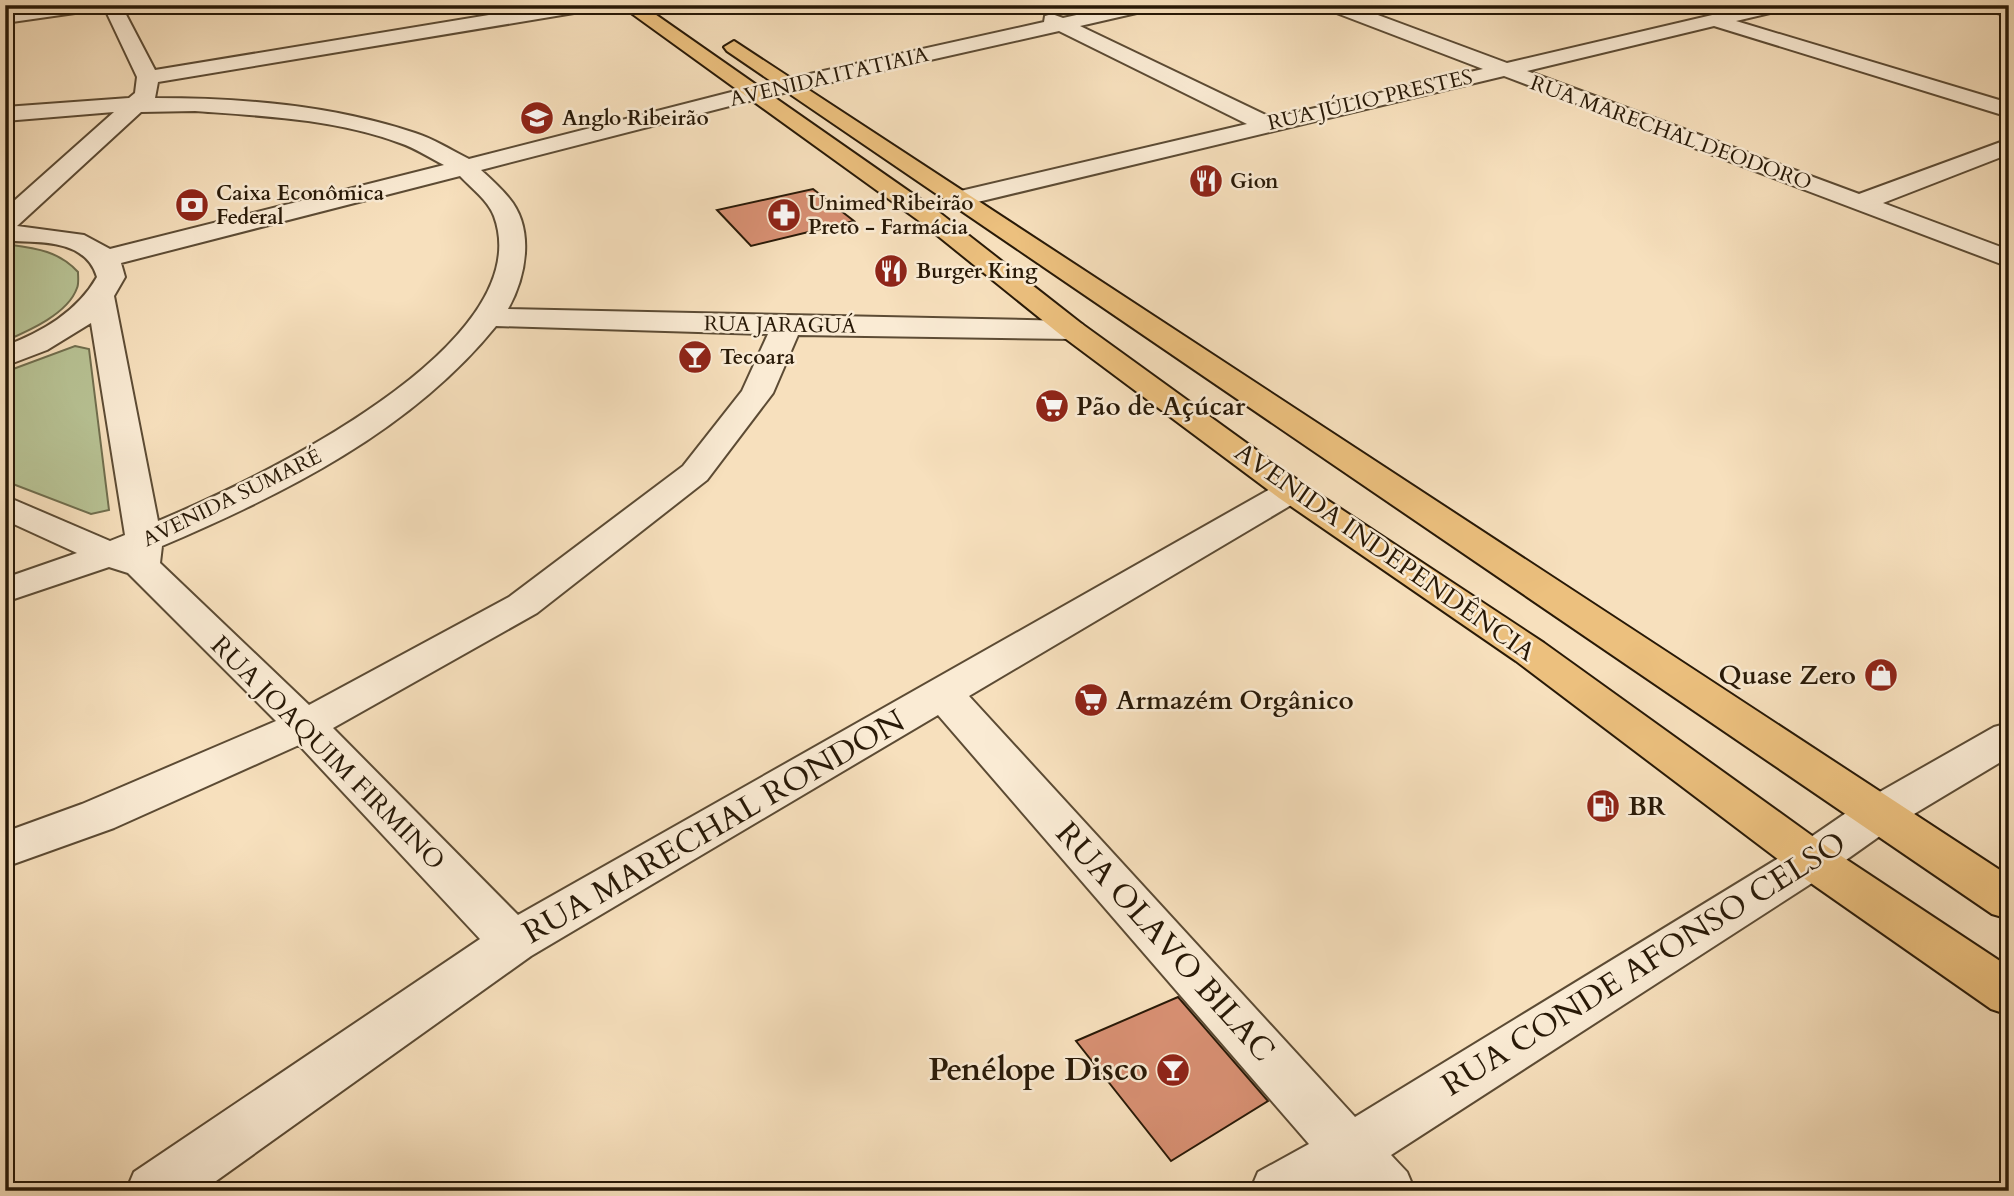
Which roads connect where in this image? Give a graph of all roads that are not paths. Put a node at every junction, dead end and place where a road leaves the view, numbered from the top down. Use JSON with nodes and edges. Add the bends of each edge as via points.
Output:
{"nodes":[{"id":1,"x":89,"y":5,"type":"edge"},
{"id":2,"x":112,"y":5,"type":"edge"},
{"id":3,"x":586,"y":5,"type":"edge"},
{"id":4,"x":629,"y":5,"type":"edge"},
{"id":5,"x":1147,"y":5,"type":"edge"},
{"id":6,"x":1333,"y":5,"type":"edge"},
{"id":7,"x":1780,"y":5,"type":"edge"},
{"id":8,"x":1989,"y":5,"type":"edge"},
{"id":9,"x":1677,"y":9,"type":"dead end"},
{"id":10,"x":1031,"y":10,"type":"dead end"},
{"id":11,"x":2009,"y":10,"type":"edge"},
{"id":12,"x":5,"y":17,"type":"edge"},
{"id":13,"x":1714,"y":21,"type":"junction"},
{"id":14,"x":1061,"y":24,"type":"junction"},
{"id":15,"x":716,"y":34,"type":"dead end"},
{"id":16,"x":1500,"y":69,"type":"junction"},
{"id":17,"x":148,"y":77,"type":"junction"},
{"id":18,"x":790,"y":85,"type":"junction"},
{"id":19,"x":755,"y":93,"type":"junction"},
{"id":20,"x":136,"y":105,"type":"junction"},
{"id":21,"x":2009,"y":110,"type":"edge"},
{"id":22,"x":5,"y":114,"type":"edge"},
{"id":23,"x":1268,"y":125,"type":"junction"},
{"id":24,"x":2009,"y":146,"type":"edge"},
{"id":25,"x":466,"y":166,"type":"junction"},
{"id":26,"x":961,"y":198,"type":"junction"},
{"id":27,"x":1859,"y":203,"type":"junction"},
{"id":28,"x":5,"y":223,"type":"edge"},
{"id":29,"x":5,"y":233,"type":"edge"},
{"id":30,"x":105,"y":259,"type":"junction"},
{"id":31,"x":2009,"y":260,"type":"edge"},
{"id":32,"x":101,"y":298,"type":"junction"},
{"id":33,"x":488,"y":317,"type":"junction"},
{"id":34,"x":787,"y":325,"type":"junction"},
{"id":35,"x":1072,"y":330,"type":"junction"},
{"id":36,"x":5,"y":357,"type":"edge"},
{"id":37,"x":1291,"y":491,"type":"junction"},
{"id":38,"x":5,"y":508,"type":"edge"},
{"id":39,"x":132,"y":554,"type":"junction"},
{"id":40,"x":5,"y":591,"type":"edge"},
{"id":41,"x":943,"y":694,"type":"junction"},
{"id":42,"x":305,"y":725,"type":"junction"},
{"id":43,"x":2009,"y":737,"type":"edge"},
{"id":44,"x":1878,"y":814,"type":"junction"},
{"id":45,"x":5,"y":850,"type":"edge"},
{"id":46,"x":1812,"y":860,"type":"junction"},
{"id":47,"x":2009,"y":901,"type":"edge"},
{"id":48,"x":513,"y":942,"type":"junction"},
{"id":49,"x":2009,"y":994,"type":"edge"},
{"id":50,"x":1350,"y":1150,"type":"junction"},
{"id":51,"x":155,"y":1191,"type":"edge"},
{"id":52,"x":1279,"y":1191,"type":"edge"},
{"id":53,"x":1386,"y":1191,"type":"edge"}],
"edges":[{"from":1,"to":12,"type":"street"},
{"from":2,"to":17,"type":"street"},
{"from":3,"to":17,"type":"street"},
{"from":4,"to":19,"type":"main road","name":"AVENIDA INDEPENDÊNCIA"},
{"from":5,"to":14,"type":"street","name":"AVENIDA ITATIAIA"},
{"from":6,"to":16,"type":"street","name":"RUA MARECHAL DEODORO"},
{"from":7,"to":13,"type":"street","name":"RUA JÚLIO PRESTES"},
{"from":8,"to":11,"type":"street"},
{"from":9,"to":13,"type":"street"},
{"from":10,"to":14,"type":"street"},
{"from":13,"to":16,"type":"street","name":"RUA JÚLIO PRESTES"},
{"from":13,"to":21,"type":"street"},
{"from":14,"to":18,"type":"street","name":"AVENIDA ITATIAIA"},
{"from":14,"to":23,"type":"street"},
{"from":15,"to":18,"type":"main road","name":"AVENIDA INDEPENDÊNCIA"},
{"from":16,"to":23,"type":"street","name":"RUA JÚLIO PRESTES"},
{"from":16,"to":27,"type":"street","name":"RUA MARECHAL DEODORO"},
{"from":17,"to":20,"type":"street","via":[[146,94]]},
{"from":18,"to":19,"type":"street","name":"AVENIDA ITATIAIA"},
{"from":18,"to":26,"type":"main road","name":"AVENIDA INDEPENDÊNCIA"},
{"from":19,"to":25,"type":"street","name":"AVENIDA ITATIAIA"},
{"from":19,"to":35,"type":"main road","name":"AVENIDA INDEPENDÊNCIA","via":[[931,218]]},
{"from":20,"to":22,"type":"street","name":"AVENIDA SUMARÉ"},
{"from":20,"to":25,"type":"street","name":"AVENIDA SUMARÉ","via":[[296,112],[363,124],[420,142]]},
{"from":20,"to":28,"type":"street"},
{"from":23,"to":26,"type":"street","name":"RUA JÚLIO PRESTES"},
{"from":24,"to":27,"type":"street"},
{"from":25,"to":30,"type":"street","name":"AVENIDA ITATIAIA"},
{"from":25,"to":33,"type":"street","name":"AVENIDA SUMARÉ","via":[[491,189],[508,215],[513,245],[508,279]]},
{"from":26,"to":44,"type":"main road","name":"AVENIDA INDEPENDÊNCIA"},
{"from":27,"to":31,"type":"street","name":"RUA MARECHAL DEODORO"},
{"from":29,"to":30,"type":"street","via":[[65,239],[90,247]]},
{"from":30,"to":32,"type":"street","via":[[111,277]]},
{"from":32,"to":36,"type":"street","via":[[73,323]]},
{"from":32,"to":39,"type":"street"},
{"from":33,"to":34,"type":"street","name":"RUA JARAGUÁ"},
{"from":33,"to":39,"type":"street","name":"AVENIDA SUMARÉ","via":[[421,388],[307,464]]},
{"from":34,"to":35,"type":"street","name":"RUA JARAGUÁ"},
{"from":34,"to":42,"type":"street","via":[[757,393],[695,472],[523,605]]},
{"from":35,"to":37,"type":"main road","name":"AVENIDA INDEPENDÊNCIA"},
{"from":37,"to":41,"type":"street","name":"RUA MARECHAL RONDON"},
{"from":37,"to":46,"type":"main road","name":"AVENIDA INDEPENDÊNCIA","via":[[1530,652]]},
{"from":38,"to":39,"type":"street"},
{"from":39,"to":40,"type":"street","name":"AVENIDA SUMARÉ"},
{"from":39,"to":42,"type":"street","name":"RUA JOAQUIM FIRMINO"},
{"from":41,"to":48,"type":"street","name":"RUA MARECHAL RONDON"},
{"from":41,"to":50,"type":"street","name":"RUA OLAVO BILAC"},
{"from":42,"to":45,"type":"street","via":[[98,816]]},
{"from":42,"to":48,"type":"street","name":"RUA JOAQUIM FIRMINO"},
{"from":43,"to":44,"type":"street","name":"RUA CONDE AFONSO CELSO"},
{"from":44,"to":46,"type":"street","name":"RUA CONDE AFONSO CELSO"},
{"from":44,"to":47,"type":"main road","name":"AVENIDA INDEPENDÊNCIA"},
{"from":46,"to":49,"type":"main road","name":"AVENIDA INDEPENDÊNCIA"},
{"from":46,"to":50,"type":"street","name":"RUA CONDE AFONSO CELSO"},
{"from":48,"to":51,"type":"street","name":"RUA MARECHAL RONDON"},
{"from":50,"to":52,"type":"street","name":"RUA CONDE AFONSO CELSO"},
{"from":50,"to":53,"type":"street","name":"RUA OLAVO BILAC"}]}
